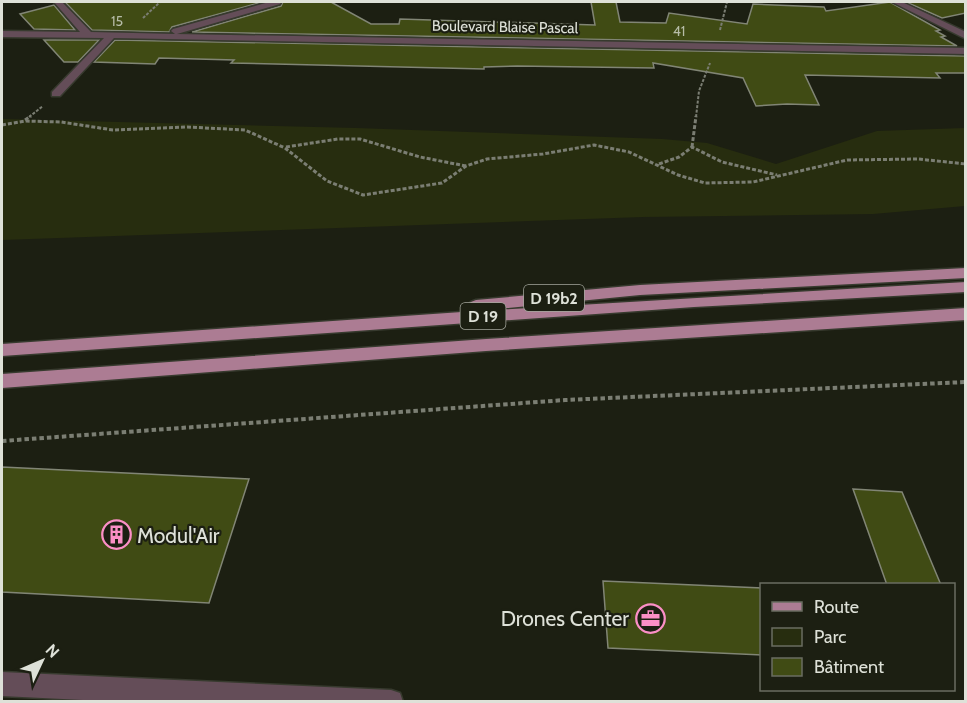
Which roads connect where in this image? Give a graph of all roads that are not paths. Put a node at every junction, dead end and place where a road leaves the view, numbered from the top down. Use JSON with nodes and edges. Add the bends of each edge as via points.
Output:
{"nodes":[{"id":1,"x":58,"y":2,"type":"edge"},
{"id":2,"x":277,"y":2,"type":"edge"},
{"id":3,"x":896,"y":2,"type":"edge"},
{"id":4,"x":2,"y":34,"type":"edge"},
{"id":5,"x":88,"y":35,"type":"junction"},
{"id":6,"x":112,"y":35,"type":"junction"},
{"id":7,"x":158,"y":36,"type":"junction"},
{"id":8,"x":966,"y":36,"type":"edge"},
{"id":9,"x":966,"y":51,"type":"edge"},
{"id":10,"x":56,"y":94,"type":"dead end"},
{"id":11,"x":966,"y":273,"type":"edge"},
{"id":12,"x":966,"y":287,"type":"edge"},
{"id":13,"x":966,"y":314,"type":"edge"},
{"id":14,"x":919,"y":316,"type":"junction"},
{"id":15,"x":966,"y":323,"type":"edge"},
{"id":16,"x":144,"y":339,"type":"junction"},
{"id":17,"x":2,"y":350,"type":"edge"},
{"id":18,"x":2,"y":381,"type":"edge"},
{"id":19,"x":2,"y":684,"type":"edge"},
{"id":20,"x":391,"y":702,"type":"edge"}],
"edges":[{"from":1,"to":5,"type":"street"},
{"from":2,"to":7,"type":"street"},
{"from":3,"to":8,"type":"street"},
{"from":4,"to":5,"type":"street","name":"Boulevard Blaise Pascal"},
{"from":5,"to":6,"type":"street","name":"Boulevard Blaise Pascal"},
{"from":6,"to":7,"type":"street","name":"Boulevard Blaise Pascal"},
{"from":6,"to":10,"type":"street"},
{"from":7,"to":9,"type":"street","name":"Boulevard Blaise Pascal"},
{"from":11,"to":16,"type":"main road","number":"D 19b2","via":[[639,290]]},
{"from":12,"to":16,"type":"main road","number":"D 19"},
{"from":13,"to":14,"type":"main road","number":"D 19"},
{"from":14,"to":15,"type":"main road"},
{"from":14,"to":18,"type":"main road","number":"D 19"},
{"from":16,"to":17,"type":"main road","number":"D 19"},
{"from":19,"to":20,"type":"street"}]}
